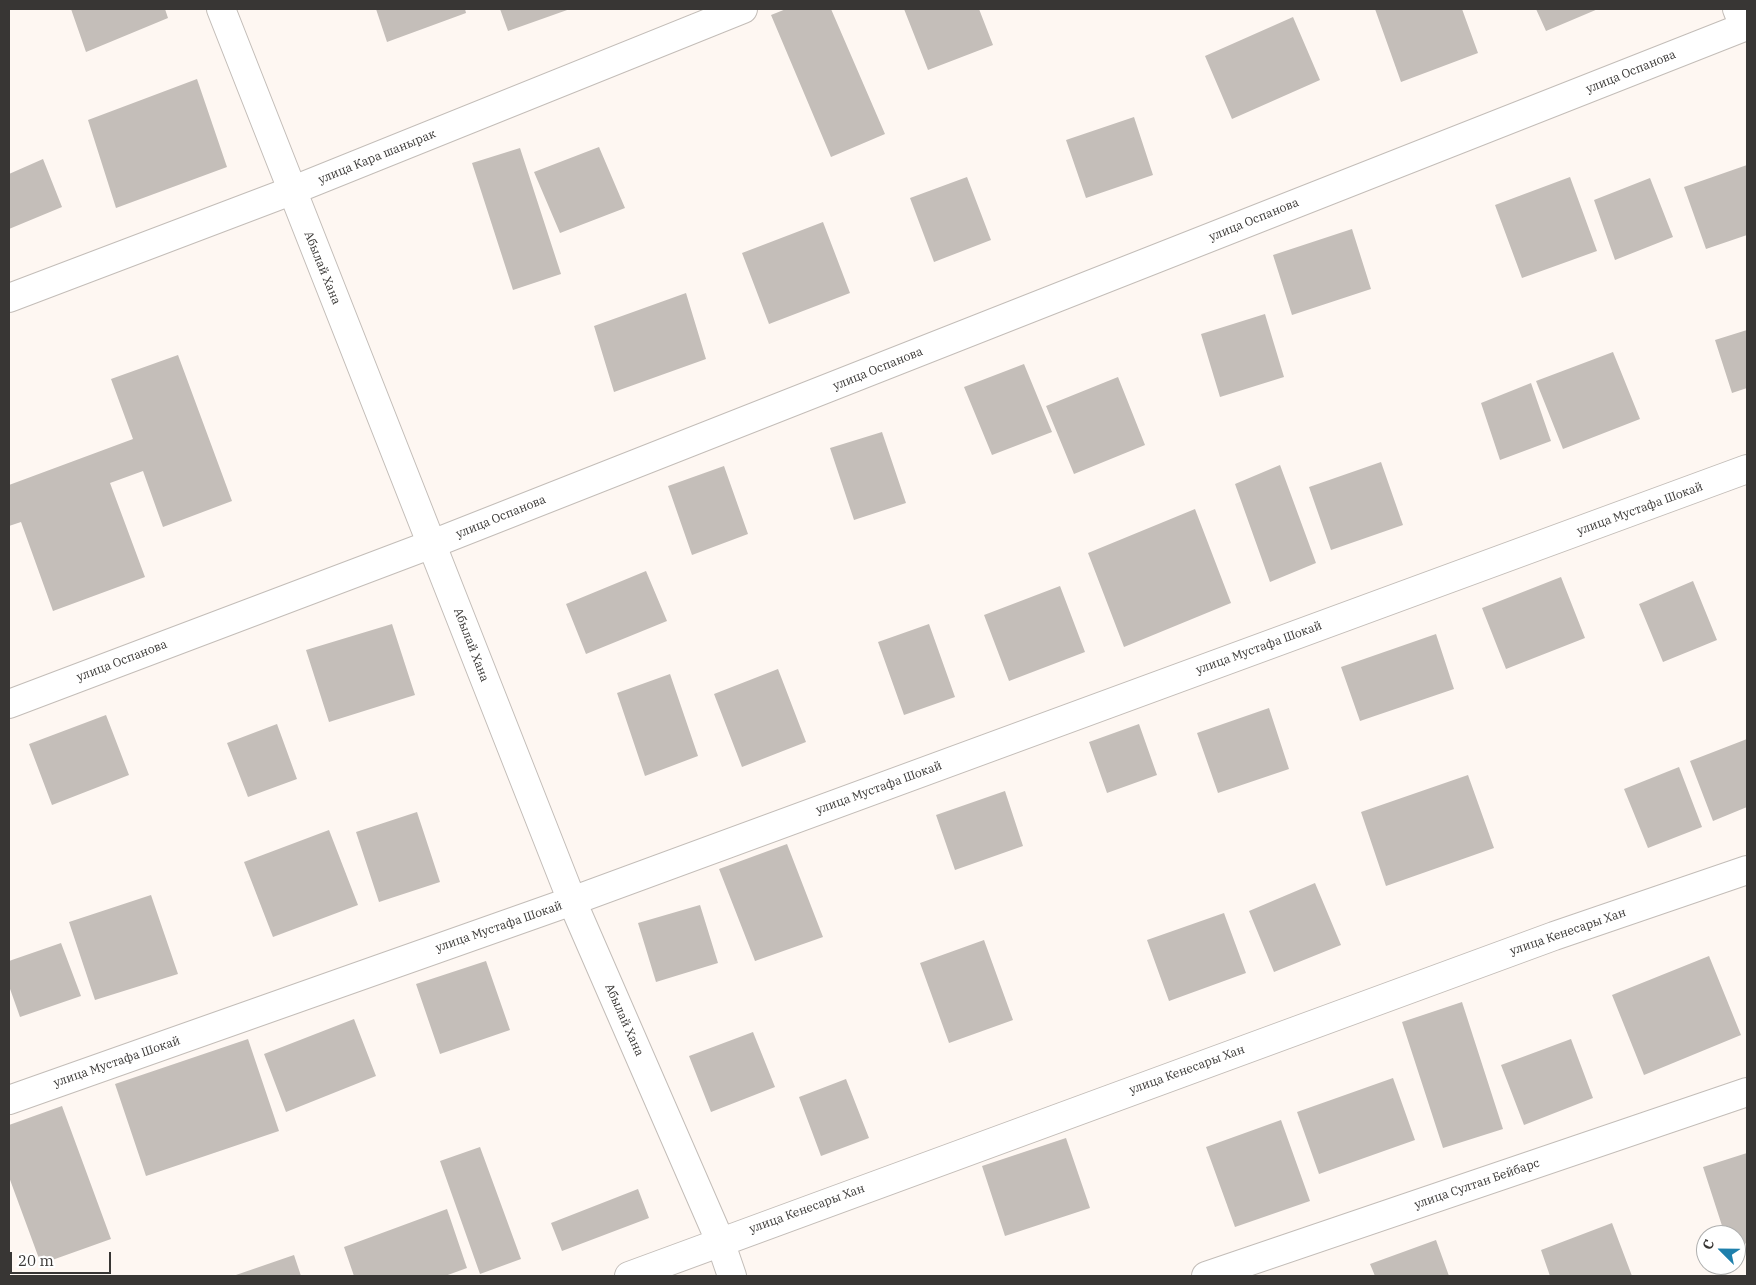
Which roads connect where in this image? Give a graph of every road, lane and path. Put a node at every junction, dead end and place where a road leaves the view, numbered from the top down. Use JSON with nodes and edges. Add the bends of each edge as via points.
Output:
{"nodes":[{"id":1,"x":221,"y":9,"type":"edge"},
{"id":2,"x":743,"y":9,"type":"edge"},
{"id":3,"x":1741,"y":18,"type":"edge"},
{"id":4,"x":291,"y":191,"type":"junction"},
{"id":5,"x":9,"y":298,"type":"edge"},
{"id":6,"x":1747,"y":469,"type":"edge"},
{"id":7,"x":432,"y":544,"type":"junction"},
{"id":8,"x":9,"y":704,"type":"edge"},
{"id":9,"x":1747,"y":870,"type":"edge"},
{"id":10,"x":572,"y":901,"type":"junction"},
{"id":11,"x":1747,"y":1092,"type":"edge"},
{"id":12,"x":9,"y":1100,"type":"edge"},
{"id":13,"x":720,"y":1241,"type":"junction"},
{"id":14,"x":629,"y":1276,"type":"edge"},
{"id":15,"x":732,"y":1276,"type":"edge"},
{"id":16,"x":1206,"y":1276,"type":"edge"}],
"edges":[{"from":1,"to":4,"type":"street","name":"Абылай Хана"},
{"from":2,"to":4,"type":"street","name":"улица Кара шанырак"},
{"from":3,"to":7,"type":"street","name":"улица Оспанова"},
{"from":4,"to":5,"type":"street","name":"улица Кара шанырак"},
{"from":4,"to":7,"type":"street","name":"Абылай Хана"},
{"from":6,"to":10,"type":"street","name":"улица Мустафа Шокай"},
{"from":7,"to":8,"type":"street","name":"улица Оспанова"},
{"from":7,"to":10,"type":"street","name":"Абылай Хана"},
{"from":9,"to":13,"type":"street","name":"улица Кенесары Хан","via":[[1535,943]]},
{"from":10,"to":12,"type":"street","name":"улица Мустафа Шокай"},
{"from":10,"to":13,"type":"street","name":"Абылай Хана"},
{"from":11,"to":16,"type":"street","name":"улица Султан Бейбарс"},
{"from":13,"to":14,"type":"street","name":"улица Кенесары Хан"},
{"from":13,"to":15,"type":"street","name":"Абылай Хана"}]}
